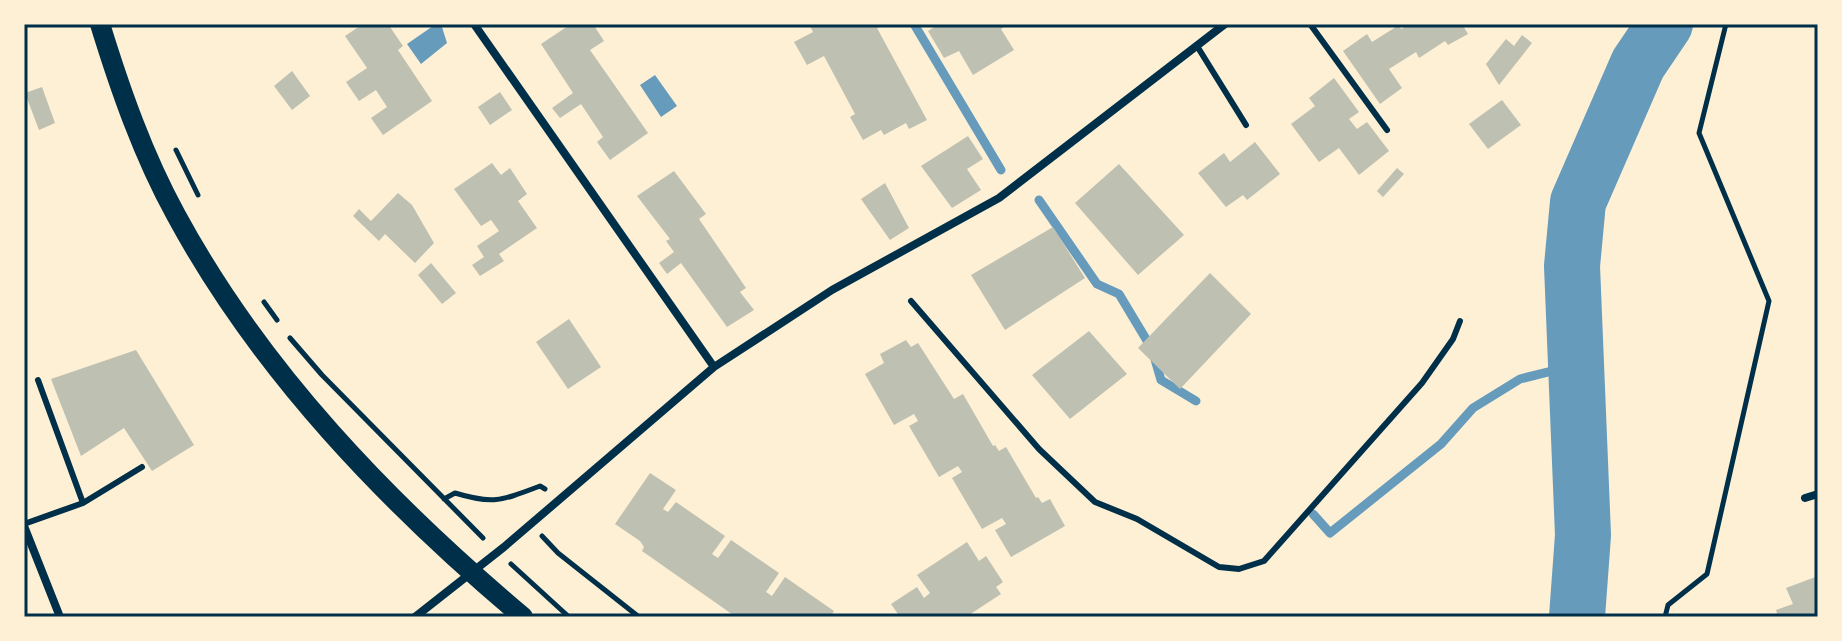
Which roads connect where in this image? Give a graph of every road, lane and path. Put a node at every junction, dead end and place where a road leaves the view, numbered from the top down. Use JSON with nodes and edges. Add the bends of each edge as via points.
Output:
{"nodes":[{"id":1,"x":100,"y":24,"type":"edge"},
{"id":2,"x":474,"y":24,"type":"edge"},
{"id":3,"x":1225,"y":24,"type":"edge"},
{"id":4,"x":1310,"y":24,"type":"edge"},
{"id":5,"x":1726,"y":24,"type":"edge"},
{"id":6,"x":1197,"y":46,"type":"junction"},
{"id":7,"x":1246,"y":125,"type":"dead end"},
{"id":8,"x":1387,"y":130,"type":"dead end"},
{"id":9,"x":174,"y":145,"type":"dead end"},
{"id":10,"x":200,"y":200,"type":"dead end"},
{"id":11,"x":261,"y":298,"type":"dead end"},
{"id":12,"x":911,"y":301,"type":"dead end"},
{"id":13,"x":1460,"y":321,"type":"dead end"},
{"id":14,"x":279,"y":322,"type":"dead end"},
{"id":15,"x":287,"y":334,"type":"dead end"},
{"id":16,"x":714,"y":367,"type":"junction"},
{"id":17,"x":38,"y":380,"type":"dead end"},
{"id":18,"x":142,"y":467,"type":"dead end"},
{"id":19,"x":1818,"y":494,"type":"edge"},
{"id":20,"x":560,"y":497,"type":"junction"},
{"id":21,"x":1805,"y":498,"type":"dead end"},
{"id":22,"x":444,"y":499,"type":"junction"},
{"id":23,"x":83,"y":503,"type":"junction"},
{"id":24,"x":463,"y":519,"type":"dead end"},
{"id":25,"x":530,"y":524,"type":"junction"},
{"id":26,"x":24,"y":525,"type":"edge"},
{"id":27,"x":535,"y":588,"type":"dead end"},
{"id":28,"x":60,"y":617,"type":"edge"},
{"id":29,"x":415,"y":617,"type":"edge"},
{"id":30,"x":523,"y":617,"type":"edge"},
{"id":31,"x":569,"y":617,"type":"edge"},
{"id":32,"x":639,"y":617,"type":"edge"},
{"id":33,"x":1665,"y":617,"type":"edge"}],
"edges":[{"from":1,"to":30,"type":"main road","via":[[145,149],[175,214],[219,287],[331,435],[411,517]]},
{"from":2,"to":16,"type":"street"},
{"from":3,"to":6,"type":"street"},
{"from":4,"to":8,"type":"lane"},
{"from":5,"to":33,"type":"path","via":[[1699,133],[1769,301],[1707,574],[1668,605]]},
{"from":6,"to":7,"type":"lane"},
{"from":6,"to":16,"type":"street","via":[[999,198],[832,290]]},
{"from":9,"to":10,"type":"path"},
{"from":11,"to":14,"type":"path"},
{"from":12,"to":13,"type":"lane","via":[[1039,449],[1095,502],[1137,519],[1219,567],[1239,569],[1264,561],[1275,549],[1422,383]]},
{"from":15,"to":22,"type":"path"},
{"from":16,"to":20,"type":"street"},
{"from":17,"to":23,"type":"lane"},
{"from":18,"to":23,"type":"lane"},
{"from":19,"to":21,"type":"street"},
{"from":20,"to":22,"type":"path","via":[[540,486],[483,501],[455,493]]},
{"from":20,"to":25,"type":"street"},
{"from":22,"to":24,"type":"path"},
{"from":23,"to":26,"type":"lane"},
{"from":25,"to":29,"type":"street"},
{"from":25,"to":32,"type":"path"},
{"from":26,"to":28,"type":"street"},
{"from":27,"to":31,"type":"path"}]}
